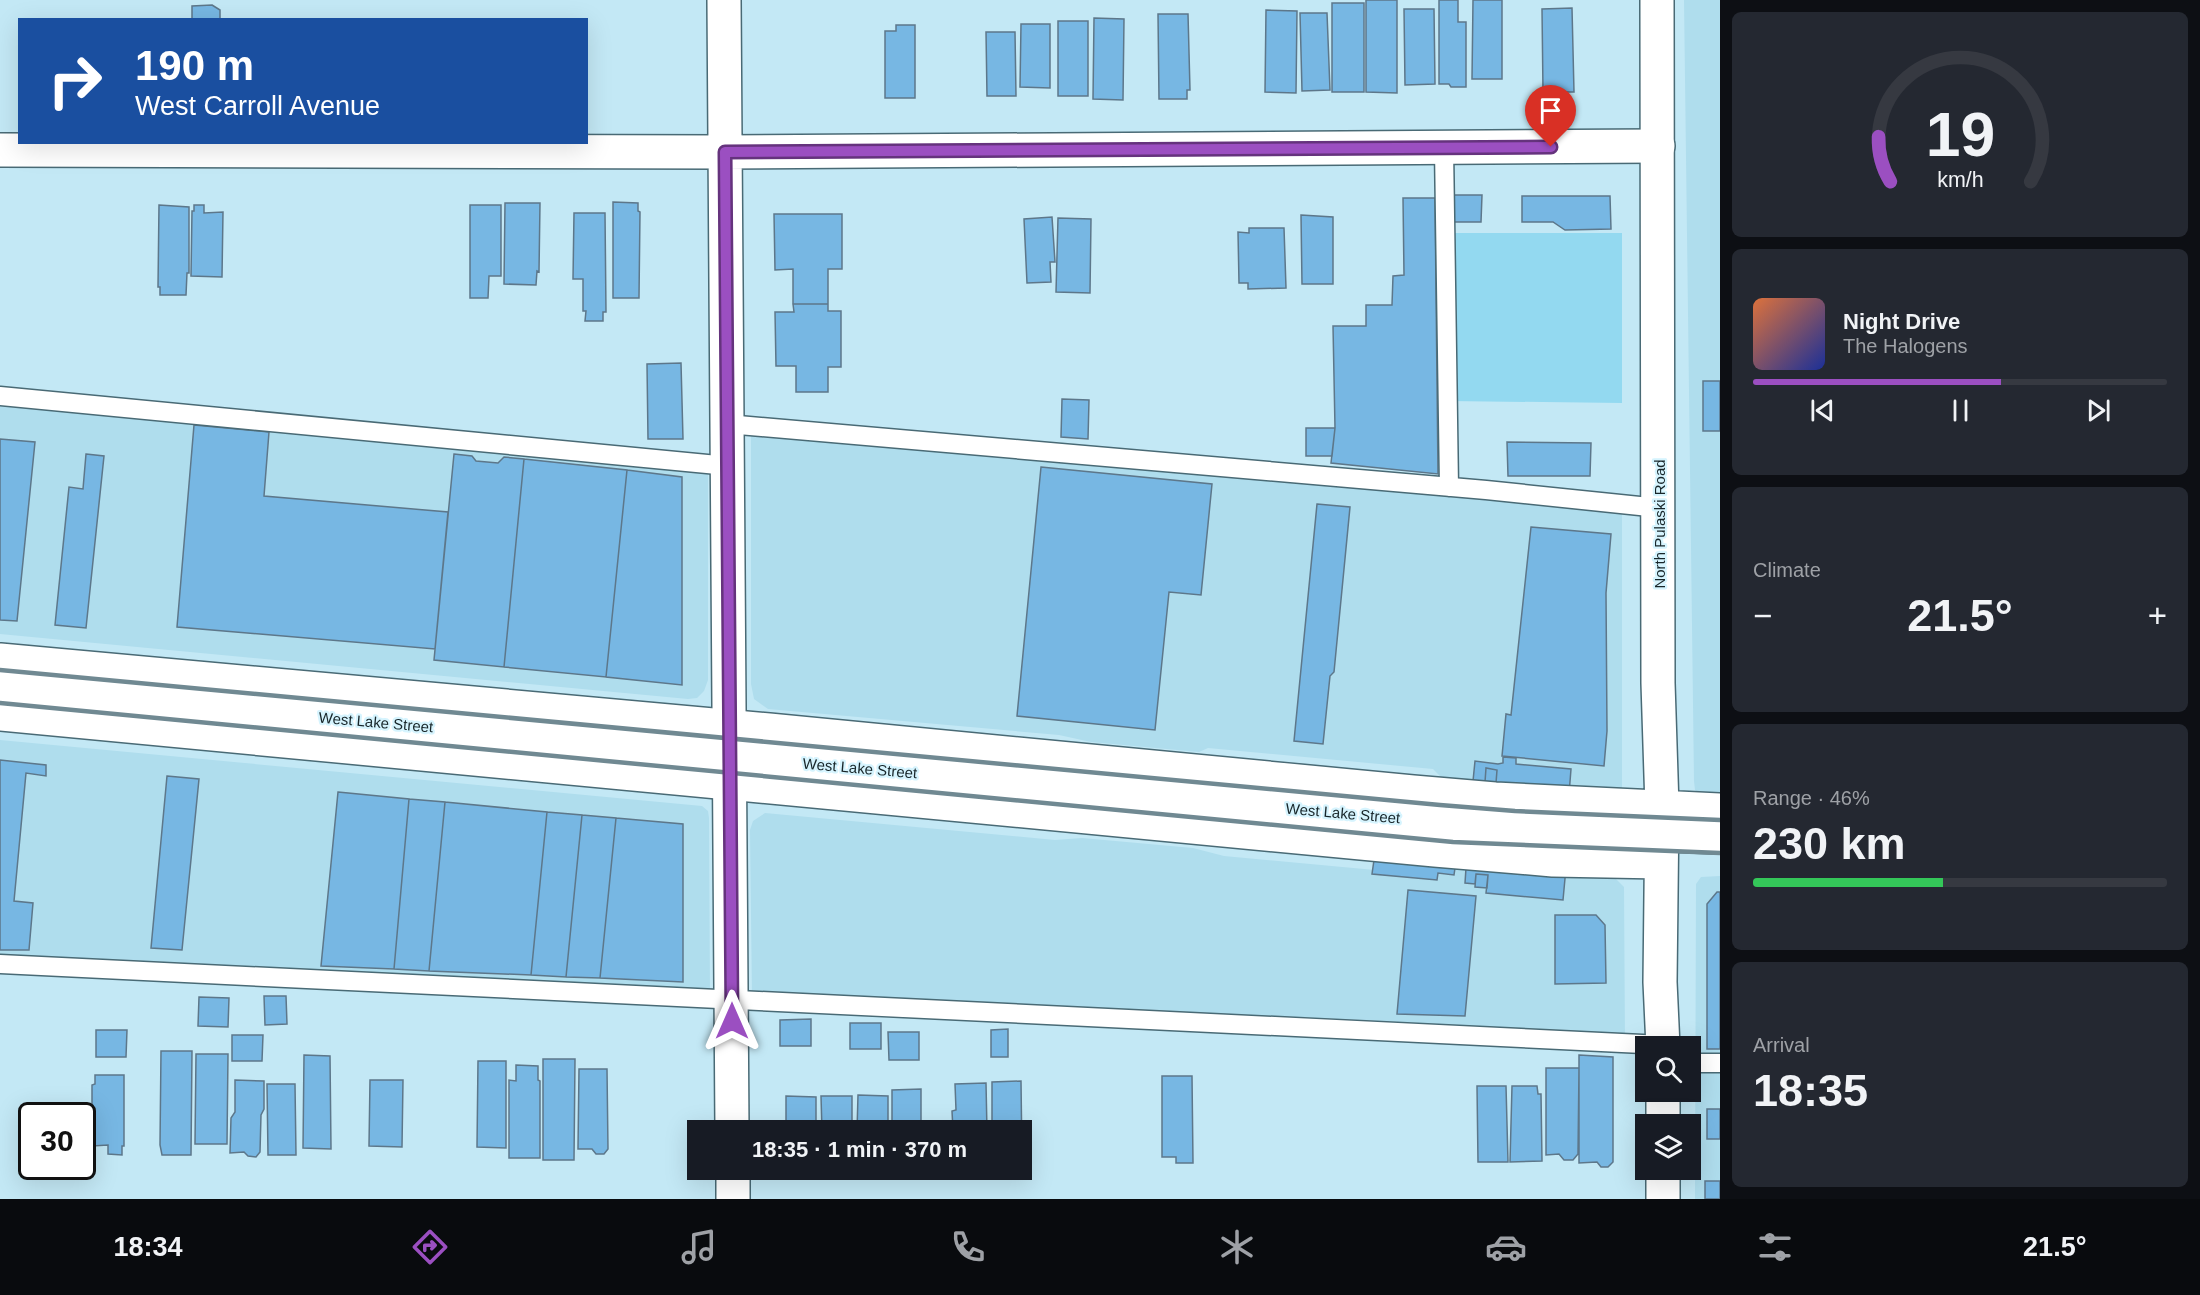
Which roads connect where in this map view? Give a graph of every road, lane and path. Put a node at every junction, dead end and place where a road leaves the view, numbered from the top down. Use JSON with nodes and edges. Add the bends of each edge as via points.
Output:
{"nodes":[{"id":1,"x":724,"y":0,"type":"edge"},
{"id":2,"x":1657,"y":0,"type":"edge"},
{"id":3,"x":1658,"y":146,"type":"junction"},
{"id":4,"x":1444,"y":148,"type":"junction"},
{"id":5,"x":0,"y":150,"type":"edge"},
{"id":6,"x":725,"y":152,"type":"junction"},
{"id":7,"x":0,"y":396,"type":"edge"},
{"id":8,"x":727,"y":424,"type":"junction"},
{"id":9,"x":728,"y":466,"type":"junction"},
{"id":10,"x":1449,"y":487,"type":"junction"},
{"id":11,"x":1659,"y":508,"type":"junction"},
{"id":12,"x":0,"y":660,"type":"edge"},
{"id":13,"x":0,"y":687,"type":"edge"},
{"id":14,"x":0,"y":714,"type":"edge"},
{"id":15,"x":730,"y":755,"type":"junction"},
{"id":16,"x":1720,"y":810,"type":"edge"},
{"id":17,"x":1661,"y":834,"type":"junction"},
{"id":18,"x":1720,"y":837,"type":"edge"},
{"id":19,"x":0,"y":964,"type":"edge"},
{"id":20,"x":732,"y":999,"type":"junction"},
{"id":21,"x":1662,"y":1036,"type":"edge"},
{"id":22,"x":1635,"y":1045,"type":"edge"},
{"id":23,"x":1701,"y":1063,"type":"edge"},
{"id":24,"x":1720,"y":1063,"type":"edge"},
{"id":25,"x":732,"y":1120,"type":"edge"},
{"id":26,"x":733,"y":1180,"type":"edge"},
{"id":27,"x":1663,"y":1180,"type":"edge"},
{"id":28,"x":733,"y":1199,"type":"edge"},
{"id":29,"x":1663,"y":1199,"type":"edge"}],
"edges":[{"from":1,"to":6,"type":"main road"},
{"from":2,"to":3,"type":"main road","name":"North Pulaski Road"},
{"from":3,"to":4,"type":"main road"},
{"from":3,"to":11,"type":"main road","name":"North Pulaski Road"},
{"from":4,"to":6,"type":"main road"},
{"from":4,"to":10,"type":"lane"},
{"from":5,"to":6,"type":"main road"},
{"from":6,"to":8,"type":"main road"},
{"from":7,"to":9,"type":"lane"},
{"from":8,"to":9,"type":"main road"},
{"from":8,"to":10,"type":"lane"},
{"from":9,"to":15,"type":"main road"},
{"from":10,"to":11,"type":"lane"},
{"from":11,"to":17,"type":"main road","name":"North Pulaski Road"},
{"from":12,"to":15,"type":"main road","name":"West Lake Street"},
{"from":13,"to":15,"type":"main road","name":"West Lake Street"},
{"from":14,"to":15,"type":"main road","name":"West Lake Street"},
{"from":15,"to":17,"type":"main road","name":"West Lake Street","via":[[1515,829]]},
{"from":15,"to":20,"type":"main road"},
{"from":16,"to":17,"type":"main road"},
{"from":17,"to":18,"type":"main road","name":"West Lake Street"},
{"from":17,"to":21,"type":"main road","name":"North Pulaski Road"},
{"from":19,"to":20,"type":"lane"},
{"from":20,"to":22,"type":"lane"},
{"from":20,"to":25,"type":"main road"},
{"from":23,"to":24,"type":"lane"},
{"from":26,"to":28,"type":"main road"},
{"from":27,"to":29,"type":"main road"}]}
